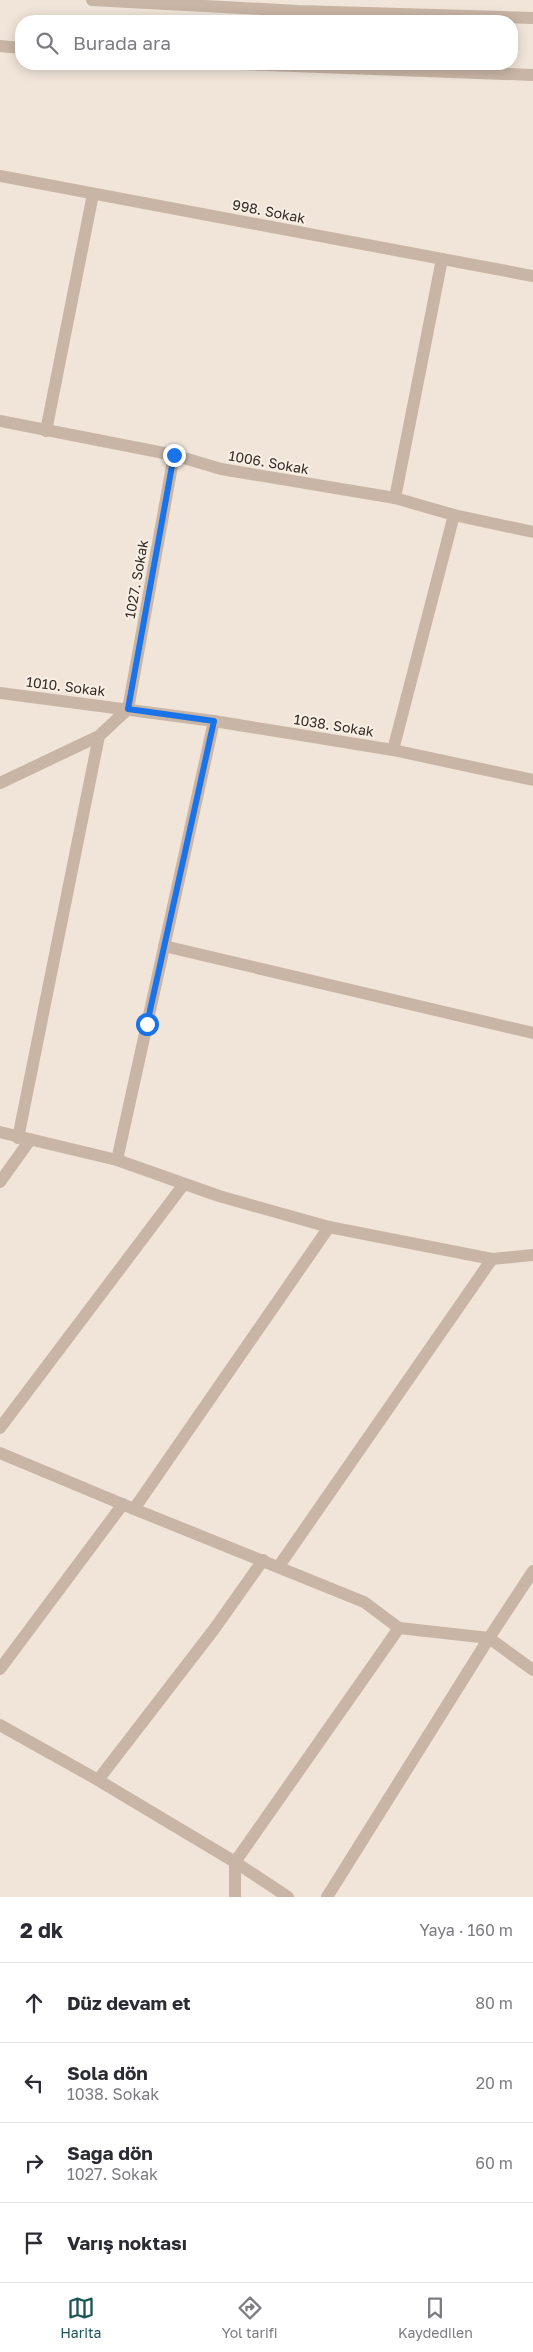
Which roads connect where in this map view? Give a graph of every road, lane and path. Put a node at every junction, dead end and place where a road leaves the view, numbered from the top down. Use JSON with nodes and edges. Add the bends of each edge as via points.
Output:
{"nodes":[{"id":1,"x":92,"y":0,"type":"edge"},
{"id":2,"x":299,"y":6,"type":"edge"},
{"id":3,"x":474,"y":15,"type":"edge"},
{"id":4,"x":518,"y":17,"type":"edge"},
{"id":5,"x":533,"y":18,"type":"edge"},
{"id":6,"x":0,"y":46,"type":"edge"},
{"id":7,"x":15,"y":47,"type":"edge"},
{"id":8,"x":401,"y":70,"type":"edge"},
{"id":9,"x":533,"y":75,"type":"edge"},
{"id":10,"x":0,"y":176,"type":"edge"},
{"id":11,"x":93,"y":194,"type":"junction"},
{"id":12,"x":442,"y":259,"type":"junction"},
{"id":13,"x":533,"y":276,"type":"edge"},
{"id":14,"x":0,"y":421,"type":"edge"},
{"id":15,"x":46,"y":431,"type":"junction"},
{"id":16,"x":174,"y":455,"type":"junction"},
{"id":17,"x":395,"y":498,"type":"junction"},
{"id":18,"x":454,"y":515,"type":"junction"},
{"id":19,"x":533,"y":532,"type":"edge"},
{"id":20,"x":0,"y":693,"type":"edge"},
{"id":21,"x":128,"y":709,"type":"junction"},
{"id":22,"x":214,"y":721,"type":"junction"},
{"id":23,"x":99,"y":736,"type":"junction"},
{"id":24,"x":393,"y":750,"type":"junction"},
{"id":25,"x":533,"y":780,"type":"edge"},
{"id":26,"x":0,"y":783,"type":"edge"},
{"id":27,"x":164,"y":946,"type":"junction"},
{"id":28,"x":533,"y":1033,"type":"edge"},
{"id":29,"x":0,"y":1132,"type":"edge"},
{"id":30,"x":24,"y":1139,"type":"junction"},
{"id":31,"x":117,"y":1160,"type":"junction"},
{"id":32,"x":0,"y":1182,"type":"edge"},
{"id":33,"x":184,"y":1184,"type":"junction"},
{"id":34,"x":329,"y":1228,"type":"junction"},
{"id":35,"x":533,"y":1255,"type":"edge"},
{"id":36,"x":492,"y":1259,"type":"junction"},
{"id":37,"x":0,"y":1428,"type":"edge"},
{"id":38,"x":0,"y":1453,"type":"edge"},
{"id":39,"x":129,"y":1506,"type":"junction"},
{"id":40,"x":263,"y":1560,"type":"junction"},
{"id":41,"x":279,"y":1566,"type":"junction"},
{"id":42,"x":533,"y":1571,"type":"edge"},
{"id":43,"x":399,"y":1628,"type":"junction"},
{"id":44,"x":489,"y":1638,"type":"junction"},
{"id":45,"x":0,"y":1669,"type":"edge"},
{"id":46,"x":533,"y":1670,"type":"edge"},
{"id":47,"x":0,"y":1725,"type":"edge"},
{"id":48,"x":98,"y":1780,"type":"junction"},
{"id":49,"x":234,"y":1862,"type":"junction"},
{"id":50,"x":235,"y":1897,"type":"edge"},
{"id":51,"x":288,"y":1897,"type":"edge"},
{"id":52,"x":327,"y":1897,"type":"edge"}],
"edges":[{"from":1,"to":2,"type":"street"},
{"from":2,"to":3,"type":"street"},
{"from":4,"to":5,"type":"street"},
{"from":6,"to":7,"type":"street"},
{"from":8,"to":9,"type":"street"},
{"from":10,"to":11,"type":"street","name":"998. Sokak"},
{"from":11,"to":12,"type":"street","name":"998. Sokak"},
{"from":11,"to":15,"type":"street"},
{"from":12,"to":13,"type":"street","name":"998. Sokak"},
{"from":12,"to":17,"type":"street"},
{"from":14,"to":15,"type":"street","name":"1006. Sokak"},
{"from":15,"to":16,"type":"street","name":"1006. Sokak"},
{"from":16,"to":17,"type":"street","name":"1006. Sokak","via":[[221,469]]},
{"from":16,"to":21,"type":"street","name":"1027. Sokak"},
{"from":17,"to":18,"type":"street","name":"1006. Sokak"},
{"from":18,"to":19,"type":"street","name":"1006. Sokak"},
{"from":18,"to":24,"type":"street"},
{"from":20,"to":21,"type":"street","name":"1010. Sokak"},
{"from":21,"to":22,"type":"street","name":"1038. Sokak"},
{"from":21,"to":23,"type":"street"},
{"from":22,"to":24,"type":"street","name":"1038. Sokak"},
{"from":22,"to":27,"type":"street"},
{"from":23,"to":26,"type":"street"},
{"from":23,"to":30,"type":"street"},
{"from":24,"to":25,"type":"street","name":"1038. Sokak"},
{"from":27,"to":28,"type":"street"},
{"from":27,"to":31,"type":"street"},
{"from":29,"to":30,"type":"street"},
{"from":30,"to":31,"type":"street"},
{"from":30,"to":32,"type":"street"},
{"from":31,"to":33,"type":"street"},
{"from":33,"to":34,"type":"street"},
{"from":33,"to":37,"type":"street"},
{"from":34,"to":36,"type":"street"},
{"from":34,"to":39,"type":"street"},
{"from":35,"to":36,"type":"street"},
{"from":36,"to":41,"type":"street"},
{"from":38,"to":39,"type":"street"},
{"from":39,"to":40,"type":"street"},
{"from":39,"to":45,"type":"street"},
{"from":40,"to":41,"type":"street"},
{"from":40,"to":48,"type":"street"},
{"from":41,"to":43,"type":"street","via":[[364,1602]]},
{"from":42,"to":44,"type":"street"},
{"from":43,"to":44,"type":"street"},
{"from":43,"to":49,"type":"street"},
{"from":44,"to":46,"type":"street"},
{"from":44,"to":52,"type":"street"},
{"from":47,"to":48,"type":"street"},
{"from":48,"to":49,"type":"street"},
{"from":49,"to":50,"type":"street"},
{"from":49,"to":51,"type":"street"}]}
